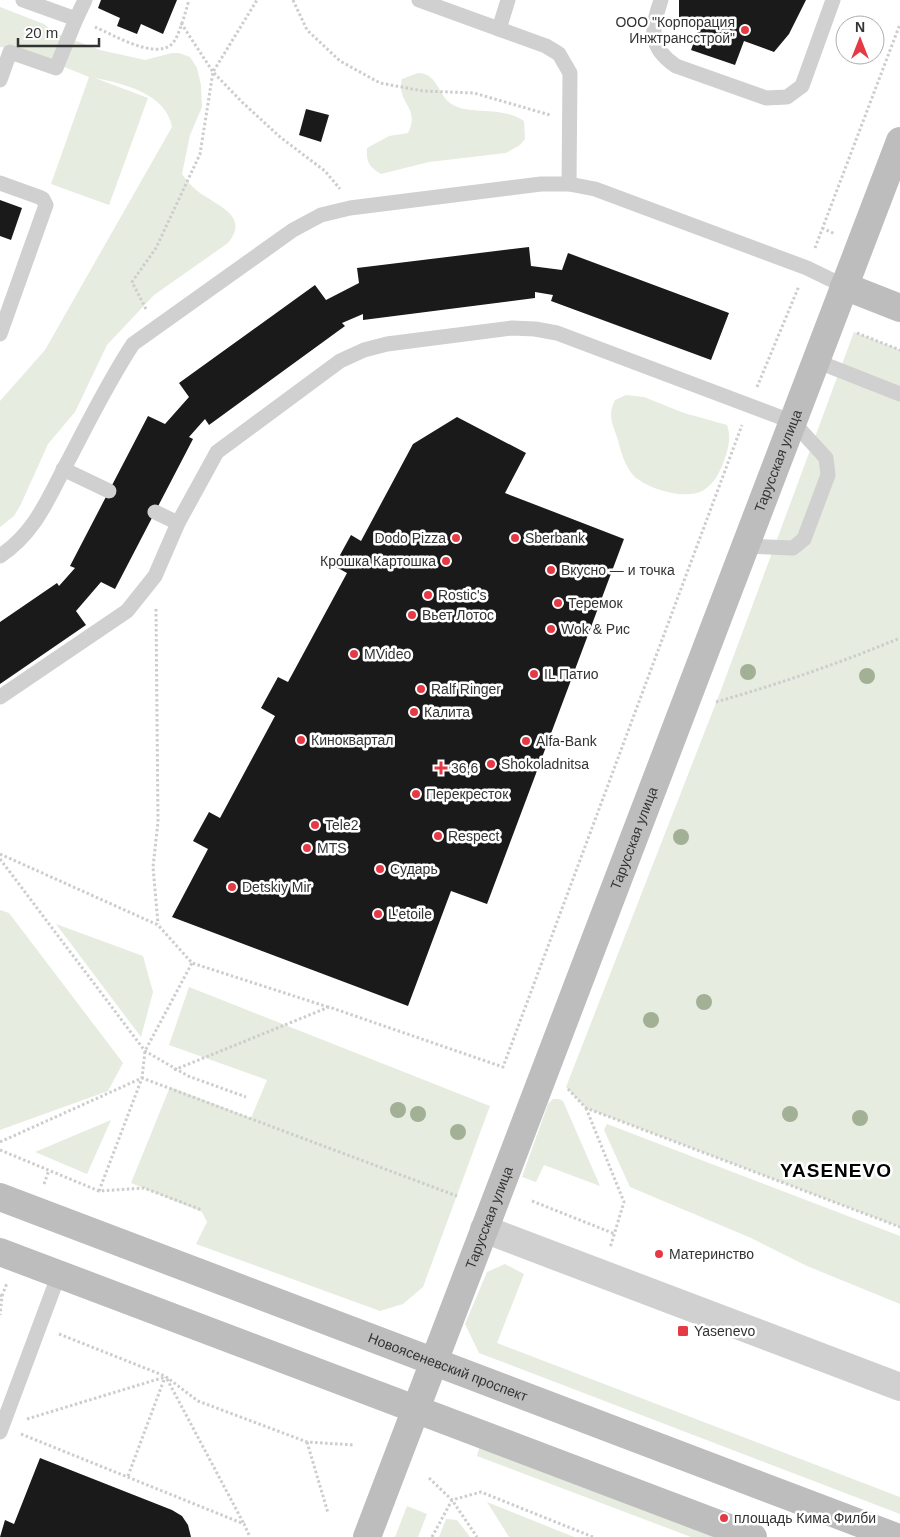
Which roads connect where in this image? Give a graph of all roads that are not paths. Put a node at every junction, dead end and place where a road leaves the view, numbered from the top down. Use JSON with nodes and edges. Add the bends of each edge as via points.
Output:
{"nodes":[{"id":1,"x":23,"y":0,"type":"edge"},
{"id":2,"x":85,"y":0,"type":"edge"},
{"id":3,"x":419,"y":0,"type":"edge"},
{"id":4,"x":508,"y":0,"type":"edge"},
{"id":5,"x":661,"y":0,"type":"edge"},
{"id":6,"x":833,"y":0,"type":"edge"},
{"id":7,"x":76,"y":20,"type":"junction"},
{"id":8,"x":499,"y":29,"type":"junction"},
{"id":9,"x":0,"y":80,"type":"edge"},
{"id":10,"x":900,"y":141,"type":"edge"},
{"id":11,"x":0,"y":183,"type":"edge"},
{"id":12,"x":569,"y":184,"type":"junction"},
{"id":13,"x":844,"y":286,"type":"junction"},
{"id":14,"x":900,"y":308,"type":"edge"},
{"id":15,"x":0,"y":334,"type":"edge"},
{"id":16,"x":828,"y":366,"type":"junction"},
{"id":17,"x":900,"y":394,"type":"edge"},
{"id":18,"x":793,"y":422,"type":"junction"},
{"id":19,"x":63,"y":469,"type":"junction"},
{"id":20,"x":109,"y":491,"type":"dead end"},
{"id":21,"x":155,"y":512,"type":"dead end"},
{"id":22,"x":178,"y":524,"type":"junction"},
{"id":23,"x":745,"y":546,"type":"junction"},
{"id":24,"x":0,"y":556,"type":"edge"},
{"id":25,"x":0,"y":697,"type":"edge"},
{"id":26,"x":0,"y":1197,"type":"edge"},
{"id":27,"x":484,"y":1229,"type":"junction"},
{"id":28,"x":0,"y":1252,"type":"edge"},
{"id":29,"x":59,"y":1274,"type":"junction"},
{"id":30,"x":433,"y":1362,"type":"junction"},
{"id":31,"x":900,"y":1387,"type":"edge"},
{"id":32,"x":415,"y":1409,"type":"junction"},
{"id":33,"x":1,"y":1429,"type":"edge"},
{"id":34,"x":367,"y":1537,"type":"edge"},
{"id":35,"x":753,"y":1537,"type":"edge"},
{"id":36,"x":896,"y":1537,"type":"edge"}],
"edges":[{"from":1,"to":7,"type":"lane"},
{"from":2,"to":7,"type":"lane"},
{"from":3,"to":8,"type":"lane"},
{"from":4,"to":8,"type":"lane"},
{"from":5,"to":6,"type":"lane","via":[[653,31],[663,57],[676,66],[766,98],[787,97],[802,86]]},
{"from":7,"to":9,"type":"lane","via":[[56,68],[10,52]]},
{"from":8,"to":12,"type":"lane","via":[[559,54],[570,73]]},
{"from":10,"to":13,"type":"main road","name":"Тарусская улица"},
{"from":11,"to":15,"type":"lane","via":[[39,197],[46,205]]},
{"from":12,"to":13,"type":"lane","via":[[595,190],[807,268]]},
{"from":12,"to":19,"type":"lane","via":[[541,184],[350,208],[321,215],[293,230],[133,344]]},
{"from":13,"to":14,"type":"main road"},
{"from":13,"to":16,"type":"main road","name":"Тарусская улица"},
{"from":16,"to":17,"type":"lane"},
{"from":16,"to":18,"type":"main road","name":"Тарусская улица"},
{"from":18,"to":22,"type":"lane","via":[[557,333],[512,328],[387,344],[340,361],[217,452]]},
{"from":18,"to":23,"type":"main road","name":"Тарусская улица"},
{"from":18,"to":23,"type":"lane","via":[[826,458],[828,474],[804,539],[793,548]]},
{"from":19,"to":20,"type":"lane"},
{"from":19,"to":24,"type":"lane","via":[[35,523]]},
{"from":21,"to":22,"type":"lane"},
{"from":22,"to":25,"type":"lane","via":[[155,576],[127,611]]},
{"from":23,"to":27,"type":"main road","name":"Тарусская улица"},
{"from":26,"to":30,"type":"main road","name":"Новоясеневский проспект"},
{"from":27,"to":30,"type":"main road","name":"Тарусская улица"},
{"from":27,"to":31,"type":"street"},
{"from":28,"to":29,"type":"main road"},
{"from":29,"to":32,"type":"main road"},
{"from":29,"to":33,"type":"lane"},
{"from":30,"to":32,"type":"main road","name":"Тарусская улица"},
{"from":30,"to":36,"type":"main road","name":"Новоясеневский проспект"},
{"from":32,"to":34,"type":"main road","name":"Тарусская улица"},
{"from":32,"to":35,"type":"main road"}]}
